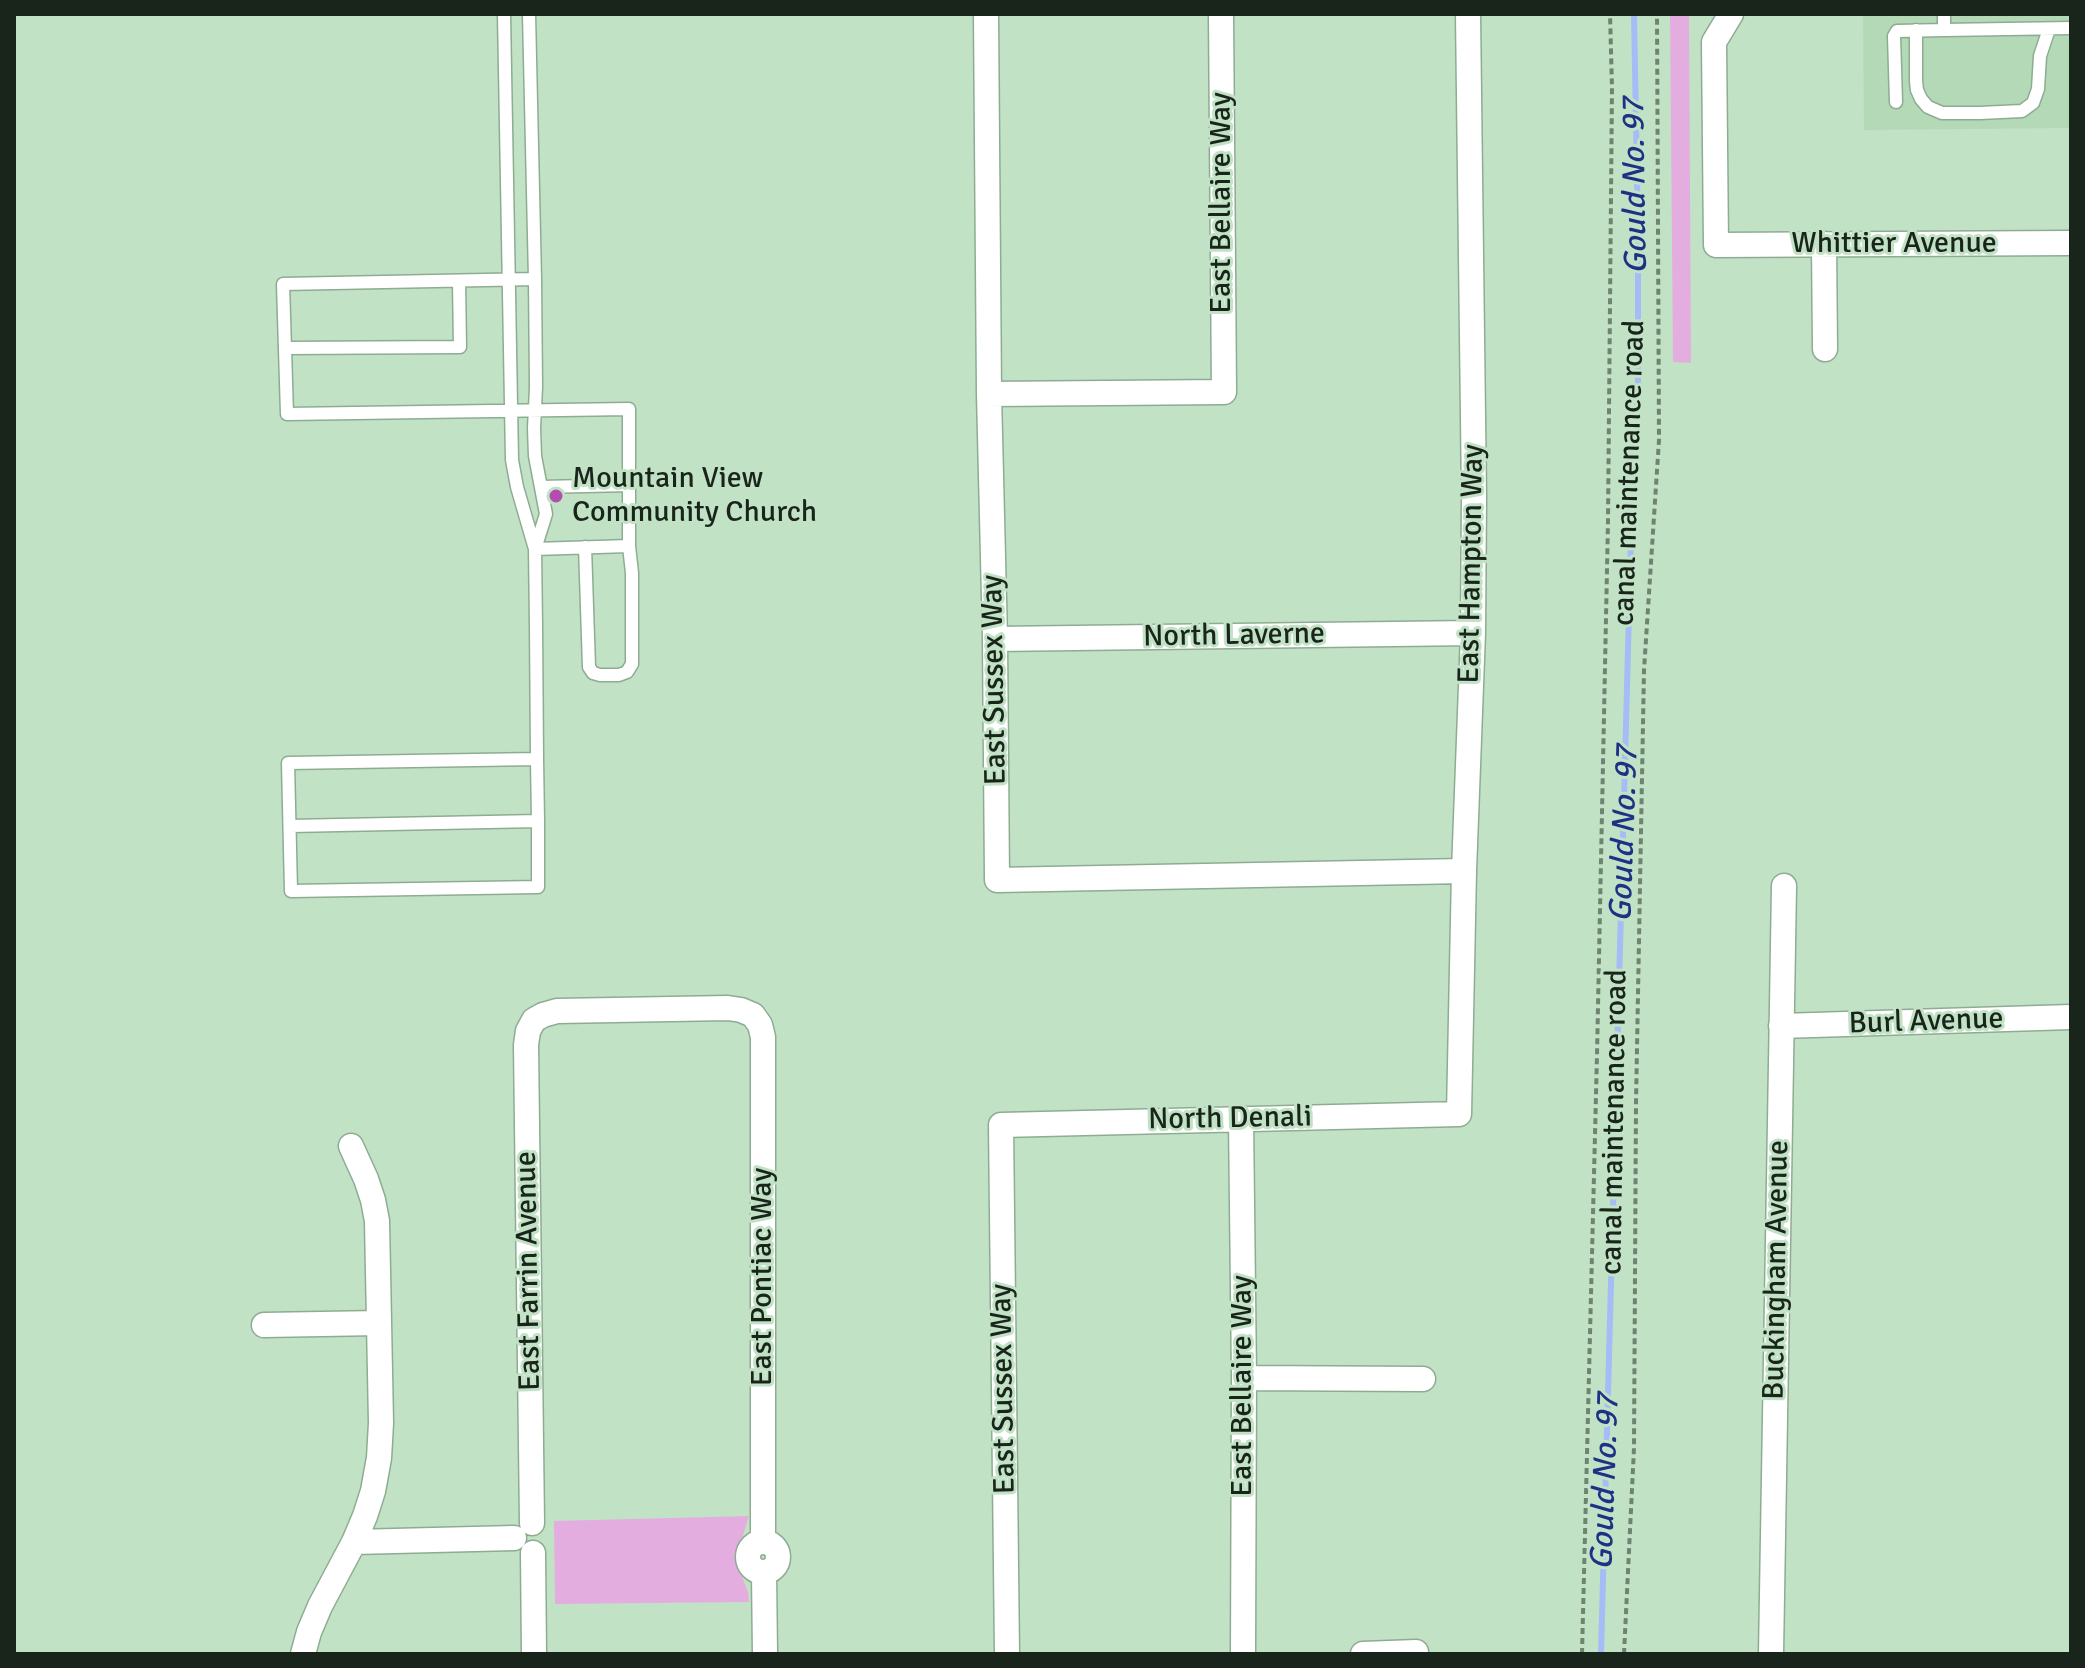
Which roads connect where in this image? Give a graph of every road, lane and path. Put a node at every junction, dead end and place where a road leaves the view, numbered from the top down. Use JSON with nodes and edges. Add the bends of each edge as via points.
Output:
{"nodes":[{"id":1,"x":504,"y":14,"type":"edge"},
{"id":2,"x":529,"y":14,"type":"edge"},
{"id":3,"x":986,"y":14,"type":"edge"},
{"id":4,"x":1221,"y":14,"type":"edge"},
{"id":5,"x":1468,"y":14,"type":"edge"},
{"id":6,"x":1610,"y":14,"type":"edge"},
{"id":7,"x":1657,"y":14,"type":"edge"},
{"id":8,"x":1731,"y":14,"type":"edge"},
{"id":9,"x":1944,"y":14,"type":"edge"},
{"id":10,"x":2071,"y":28,"type":"edge"},
{"id":11,"x":2049,"y":29,"type":"junction"},
{"id":12,"x":1916,"y":30,"type":"junction"},
{"id":13,"x":1944,"y":30,"type":"junction"},
{"id":14,"x":530,"y":64,"type":"junction"},
{"id":15,"x":504,"y":65,"type":"junction"},
{"id":16,"x":1896,"y":102,"type":"dead end"},
{"id":17,"x":2071,"y":243,"type":"edge"},
{"id":18,"x":1824,"y":244,"type":"junction"},
{"id":19,"x":535,"y":279,"type":"junction"},
{"id":20,"x":510,"y":280,"type":"junction"},
{"id":21,"x":459,"y":281,"type":"junction"},
{"id":22,"x":285,"y":348,"type":"junction"},
{"id":23,"x":1825,"y":349,"type":"dead end"},
{"id":24,"x":989,"y":394,"type":"junction"},
{"id":25,"x":513,"y":409,"type":"junction"},
{"id":26,"x":535,"y":409,"type":"junction"},
{"id":27,"x":629,"y":485,"type":"junction"},
{"id":28,"x":541,"y":487,"type":"junction"},
{"id":29,"x":629,"y":546,"type":"junction"},
{"id":30,"x":585,"y":547,"type":"junction"},
{"id":31,"x":535,"y":549,"type":"junction"},
{"id":32,"x":1473,"y":633,"type":"junction"},
{"id":33,"x":995,"y":639,"type":"junction"},
{"id":34,"x":537,"y":759,"type":"junction"},
{"id":35,"x":538,"y":821,"type":"junction"},
{"id":36,"x":290,"y":826,"type":"junction"},
{"id":37,"x":1464,"y":871,"type":"junction"},
{"id":38,"x":1784,"y":886,"type":"dead end"},
{"id":39,"x":2071,"y":1017,"type":"edge"},
{"id":40,"x":534,"y":1020,"type":"joint"},
{"id":41,"x":1781,"y":1026,"type":"junction"},
{"id":42,"x":1459,"y":1114,"type":"joint"},
{"id":43,"x":1241,"y":1118,"type":"junction"},
{"id":44,"x":1001,"y":1125,"type":"joint"},
{"id":45,"x":351,"y":1146,"type":"dead end"},
{"id":46,"x":379,"y":1323,"type":"junction"},
{"id":47,"x":264,"y":1325,"type":"dead end"},
{"id":48,"x":1244,"y":1378,"type":"junction"},
{"id":49,"x":1423,"y":1379,"type":"dead end"},
{"id":50,"x":526,"y":1538,"type":"junction"},
{"id":51,"x":354,"y":1542,"type":"junction"},
{"id":52,"x":1416,"y":1652,"type":"edge"},
{"id":53,"x":303,"y":1654,"type":"edge"},
{"id":54,"x":534,"y":1654,"type":"edge"},
{"id":55,"x":765,"y":1654,"type":"edge"},
{"id":56,"x":1007,"y":1654,"type":"edge"},
{"id":57,"x":1243,"y":1654,"type":"edge"},
{"id":58,"x":1363,"y":1654,"type":"edge"},
{"id":59,"x":1582,"y":1654,"type":"edge"},
{"id":60,"x":1624,"y":1654,"type":"edge"},
{"id":61,"x":1771,"y":1654,"type":"edge"}],
"edges":[{"from":1,"to":15,"type":"lane"},
{"from":2,"to":14,"type":"lane"},
{"from":3,"to":24,"type":"street","name":"East Sussex Way"},
{"from":4,"to":24,"type":"street","name":"East Bellaire Way","via":[[1224,392]]},
{"from":5,"to":32,"type":"street","name":"East Hampton Way"},
{"from":6,"to":59,"type":"path","name":"canal maintenance road","via":[[1608,537]]},
{"from":7,"to":60,"type":"path","name":"canal maintenance road","via":[[1659,440],[1644,670],[1634,1448]]},
{"from":8,"to":18,"type":"street","name":"Whittier Avenue","via":[[1714,42],[1716,245]]},
{"from":9,"to":13,"type":"lane"},
{"from":10,"to":11,"type":"lane"},
{"from":11,"to":12,"type":"lane","via":[[2033,103],[2022,111],[1980,113],[1942,113],[1921,99]]},
{"from":11,"to":13,"type":"lane"},
{"from":12,"to":13,"type":"lane"},
{"from":12,"to":16,"type":"lane","via":[[1897,31],[1894,36]]},
{"from":14,"to":15,"type":"lane"},
{"from":14,"to":19,"type":"lane"},
{"from":15,"to":20,"type":"lane"},
{"from":17,"to":18,"type":"street","name":"Whittier Avenue"},
{"from":18,"to":23,"type":"street"},
{"from":19,"to":20,"type":"lane"},
{"from":19,"to":26,"type":"lane"},
{"from":20,"to":21,"type":"lane"},
{"from":20,"to":25,"type":"lane"},
{"from":21,"to":22,"type":"lane","via":[[283,284]]},
{"from":21,"to":22,"type":"lane","via":[[460,347]]},
{"from":22,"to":25,"type":"lane","via":[[287,414]]},
{"from":24,"to":33,"type":"street","name":"East Sussex Way"},
{"from":25,"to":26,"type":"lane"},
{"from":25,"to":31,"type":"lane","via":[[512,460]]},
{"from":26,"to":27,"type":"lane","via":[[629,409]]},
{"from":26,"to":28,"type":"lane"},
{"from":27,"to":28,"type":"lane"},
{"from":27,"to":29,"type":"lane"},
{"from":28,"to":31,"type":"lane","via":[[546,514]]},
{"from":29,"to":30,"type":"lane"},
{"from":29,"to":30,"type":"lane","via":[[632,664],[619,675],[600,675],[589,667]]},
{"from":30,"to":31,"type":"lane"},
{"from":31,"to":34,"type":"lane"},
{"from":32,"to":33,"type":"street","name":"North Laverne"},
{"from":32,"to":37,"type":"street","name":"East Hampton Way"},
{"from":33,"to":37,"type":"street","name":"East Sussex Way","via":[[997,880]]},
{"from":34,"to":35,"type":"lane"},
{"from":34,"to":36,"type":"lane","via":[[288,763]]},
{"from":35,"to":36,"type":"lane"},
{"from":35,"to":36,"type":"lane","via":[[538,887],[291,891]]},
{"from":37,"to":42,"type":"street","name":"East Hampton Way"},
{"from":38,"to":41,"type":"street","name":"Buckingham Avenue"},
{"from":39,"to":41,"type":"street","name":"Burl Avenue"},
{"from":40,"to":50,"type":"street","name":"East Farrin Avenue","via":[[526,1045]]},
{"from":40,"to":55,"type":"street","name":"East Pontiac Way","via":[[557,1011],[728,1008],[753,1015],[760,1025],[763,1542],[751,1548],[748,1558],[764,1573]]},
{"from":41,"to":61,"type":"street","name":"Buckingham Avenue"},
{"from":42,"to":43,"type":"street","name":"North Denali"},
{"from":43,"to":44,"type":"street","name":"North Denali"},
{"from":43,"to":48,"type":"street","name":"East Bellaire Way"},
{"from":44,"to":56,"type":"street","name":"East Sussex Way"},
{"from":45,"to":46,"type":"street","via":[[377,1221]]},
{"from":46,"to":47,"type":"street"},
{"from":46,"to":51,"type":"street","via":[[379,1458]]},
{"from":48,"to":49,"type":"street"},
{"from":48,"to":57,"type":"street","name":"East Bellaire Way"},
{"from":50,"to":51,"type":"street"},
{"from":50,"to":54,"type":"street","name":"East Farrin Avenue"},
{"from":51,"to":53,"type":"street","via":[[320,1606]]},
{"from":52,"to":58,"type":"street"}]}
